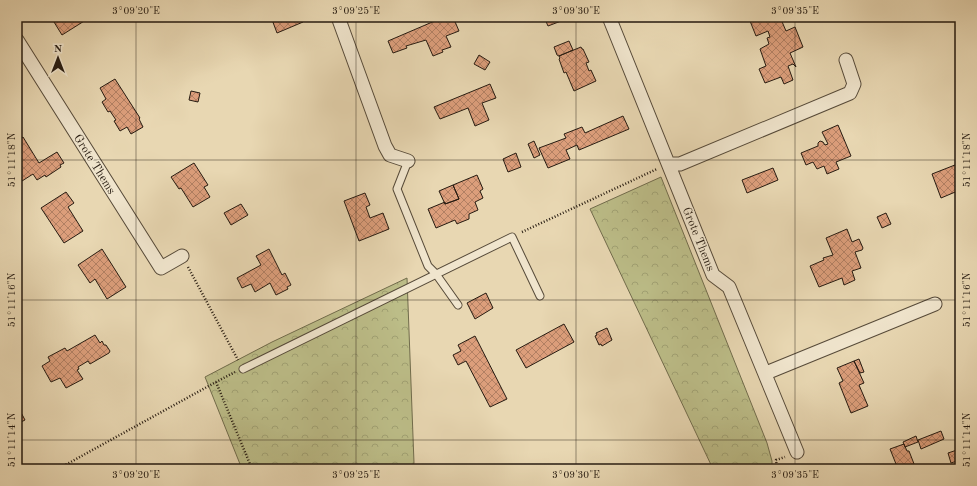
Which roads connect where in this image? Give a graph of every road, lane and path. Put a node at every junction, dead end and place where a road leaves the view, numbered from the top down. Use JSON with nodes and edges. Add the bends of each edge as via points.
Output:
{"nodes":[{"id":1,"x":338,"y":17,"type":"edge"},
{"id":2,"x":609,"y":17,"type":"edge"},
{"id":3,"x":17,"y":40,"type":"edge"},
{"id":4,"x":846,"y":60,"type":"dead end"},
{"id":5,"x":408,"y":161,"type":"joint"},
{"id":6,"x":669,"y":164,"type":"junction"},
{"id":7,"x":512,"y":237,"type":"junction"},
{"id":8,"x":182,"y":256,"type":"joint"},
{"id":9,"x":436,"y":274,"type":"junction"},
{"id":10,"x":540,"y":296,"type":"dead end"},
{"id":11,"x":935,"y":304,"type":"dead end"},
{"id":12,"x":458,"y":305,"type":"dead end"},
{"id":13,"x":243,"y":369,"type":"junction"},
{"id":14,"x":766,"y":373,"type":"junction"},
{"id":15,"x":216,"y":382,"type":"junction"},
{"id":16,"x":797,"y":452,"type":"dead end"},
{"id":17,"x":58,"y":469,"type":"edge"},
{"id":18,"x":252,"y":469,"type":"edge"}],
"edges":[{"from":1,"to":5,"type":"street","via":[[385,146],[390,155]]},
{"from":2,"to":6,"type":"street","name":"Grote Thems"},
{"from":3,"to":8,"type":"street","name":"Grote Thems","via":[[161,268]]},
{"from":4,"to":6,"type":"street","via":[[854,84],[850,93],[680,164]]},
{"from":5,"to":9,"type":"lane","via":[[397,189],[428,266]]},
{"from":6,"to":7,"type":"path"},
{"from":6,"to":14,"type":"street","name":"Grote Thems","via":[[713,276],[729,287]]},
{"from":7,"to":9,"type":"lane"},
{"from":7,"to":10,"type":"lane"},
{"from":8,"to":13,"type":"path"},
{"from":9,"to":12,"type":"lane"},
{"from":9,"to":13,"type":"lane"},
{"from":11,"to":14,"type":"street"},
{"from":13,"to":15,"type":"path"},
{"from":14,"to":16,"type":"street","name":"Grote Thems"},
{"from":15,"to":17,"type":"path"},
{"from":15,"to":18,"type":"path"}]}
